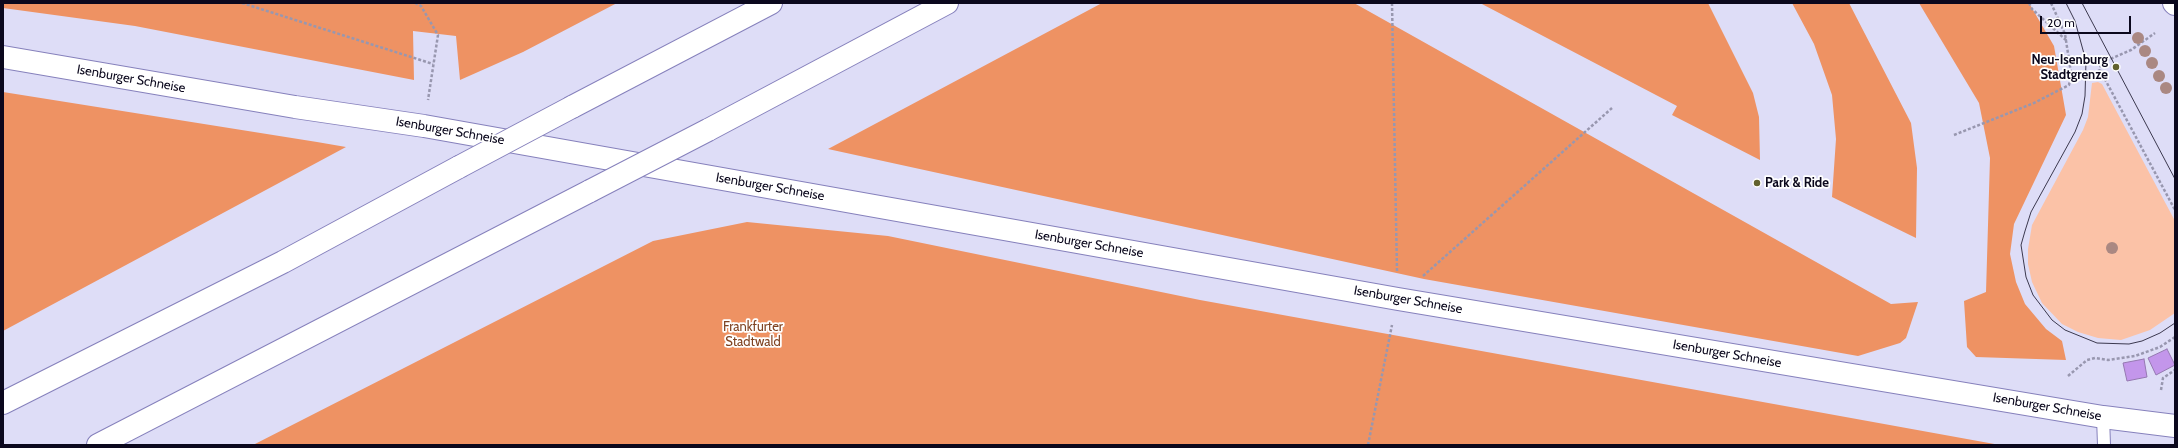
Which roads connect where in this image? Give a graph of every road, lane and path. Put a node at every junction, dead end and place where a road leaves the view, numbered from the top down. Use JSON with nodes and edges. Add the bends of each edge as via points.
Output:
{"nodes":[{"id":1,"x":242,"y":3,"type":"edge"},
{"id":2,"x":415,"y":3,"type":"edge"},
{"id":3,"x":771,"y":3,"type":"edge"},
{"id":4,"x":947,"y":3,"type":"edge"},
{"id":5,"x":1392,"y":3,"type":"edge"},
{"id":6,"x":2029,"y":3,"type":"edge"},
{"id":7,"x":2052,"y":3,"type":"edge"},
{"id":8,"x":2155,"y":33,"type":"dead end"},
{"id":9,"x":2067,"y":42,"type":"junction"},
{"id":10,"x":3,"y":57,"type":"edge"},
{"id":11,"x":433,"y":64,"type":"junction"},
{"id":12,"x":2100,"y":70,"type":"junction"},
{"id":13,"x":2071,"y":73,"type":"junction"},
{"id":14,"x":1612,"y":108,"type":"dead end"},
{"id":15,"x":424,"y":126,"type":"junction"},
{"id":16,"x":1954,"y":135,"type":"dead end"},
{"id":17,"x":2175,"y":210,"type":"edge"},
{"id":18,"x":1398,"y":299,"type":"junction"},
{"id":19,"x":2175,"y":338,"type":"edge"},
{"id":20,"x":2175,"y":370,"type":"edge"},
{"id":21,"x":2068,"y":376,"type":"dead end"},
{"id":22,"x":2161,"y":390,"type":"dead end"},
{"id":23,"x":10,"y":399,"type":"edge"},
{"id":24,"x":2103,"y":417,"type":"junction"},
{"id":25,"x":2175,"y":426,"type":"edge"},
{"id":26,"x":98,"y":445,"type":"edge"},
{"id":27,"x":1367,"y":445,"type":"edge"},
{"id":28,"x":2104,"y":445,"type":"edge"}],
"edges":[{"from":1,"to":11,"type":"path"},
{"from":2,"to":11,"type":"path","via":[[421,6],[438,35]]},
{"from":3,"to":23,"type":"main road","bridge":true,"via":[[282,262]]},
{"from":4,"to":26,"type":"main road","bridge":true,"via":[[708,130]]},
{"from":5,"to":18,"type":"path"},
{"from":6,"to":9,"type":"path","via":[[2032,9]]},
{"from":7,"to":9,"type":"path"},
{"from":8,"to":12,"type":"path","via":[[2131,50],[2100,63]]},
{"from":9,"to":13,"type":"path"},
{"from":10,"to":15,"type":"main road","name":"Isenburger Schneise","via":[[295,107]]},
{"from":11,"to":15,"type":"path"},
{"from":12,"to":13,"type":"path","via":[[2094,73]]},
{"from":12,"to":17,"type":"path"},
{"from":13,"to":16,"type":"path","via":[[2069,85],[2034,103]]},
{"from":14,"to":18,"type":"path"},
{"from":15,"to":18,"type":"main road","name":"Isenburger Schneise"},
{"from":18,"to":24,"type":"main road","name":"Isenburger Schneise"},
{"from":18,"to":27,"type":"path"},
{"from":19,"to":21,"type":"path","via":[[2160,347],[2135,356],[2087,360]]},
{"from":20,"to":22,"type":"path","via":[[2163,378]]},
{"from":24,"to":25,"type":"main road","name":"Isenburger Schneise"},
{"from":24,"to":28,"type":"lane"}]}
